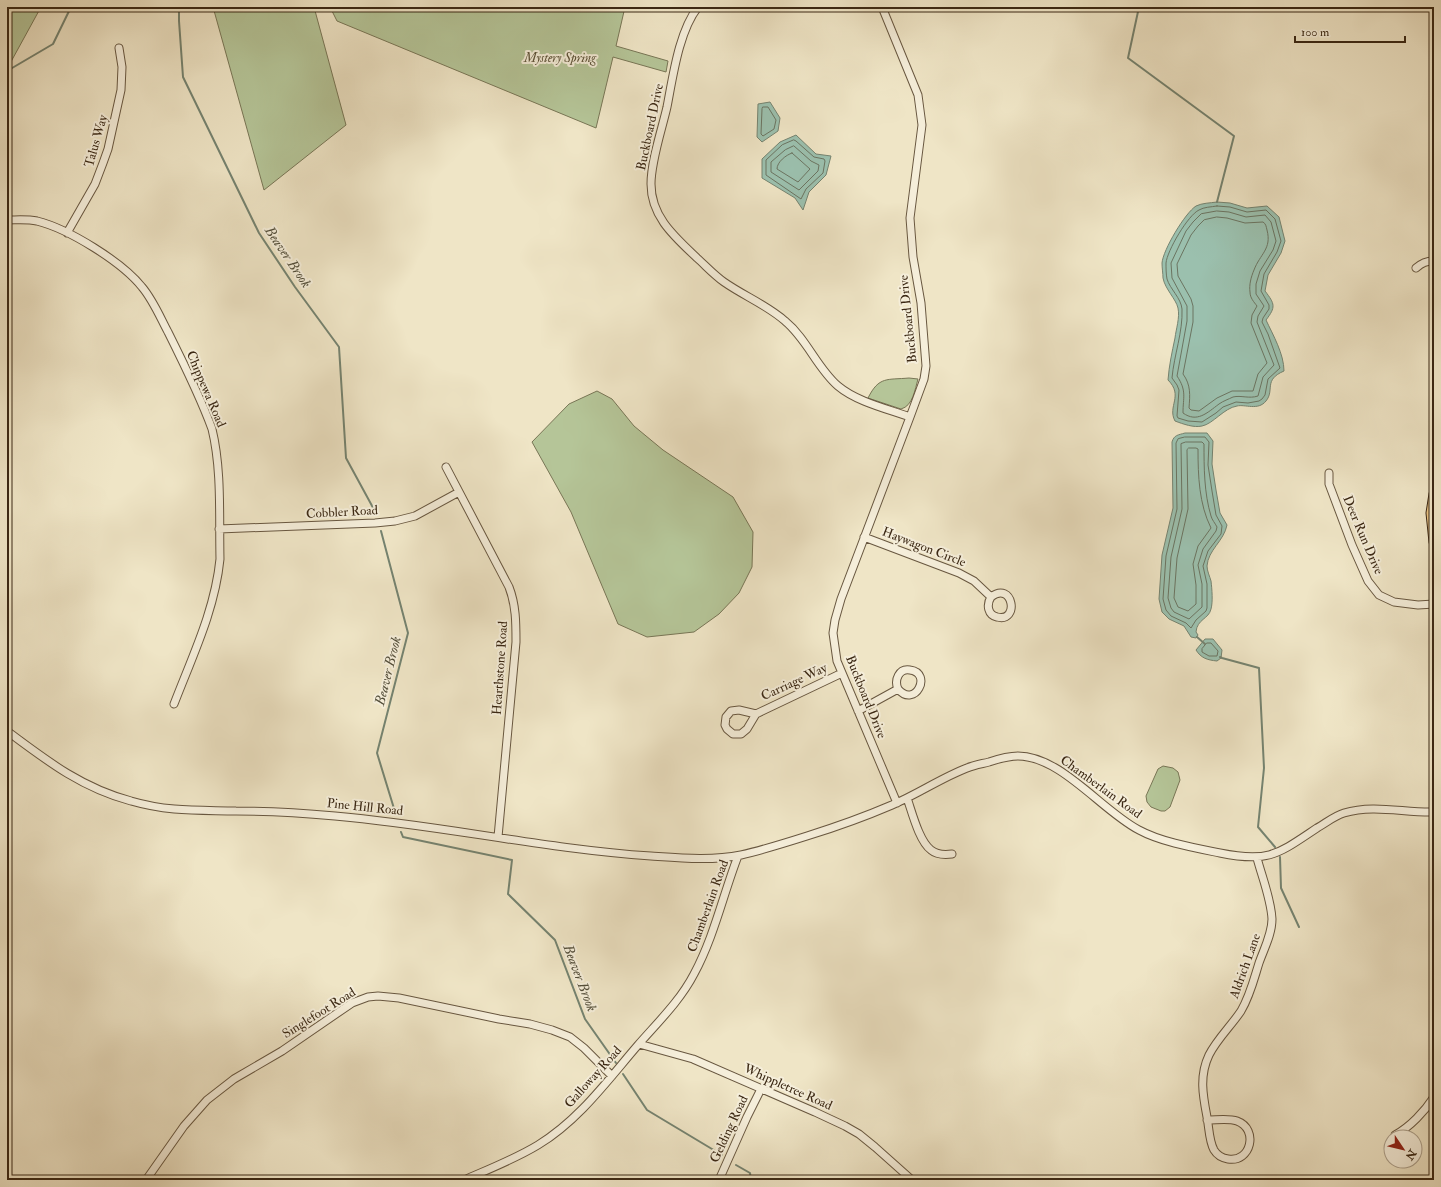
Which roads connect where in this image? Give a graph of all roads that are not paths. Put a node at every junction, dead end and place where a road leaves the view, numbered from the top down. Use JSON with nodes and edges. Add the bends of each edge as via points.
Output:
{"nodes":[{"id":1,"x":698,"y":7,"type":"edge"},
{"id":2,"x":882,"y":7,"type":"edge"},
{"id":3,"x":119,"y":48,"type":"dead end"},
{"id":4,"x":7,"y":220,"type":"edge"},
{"id":5,"x":66,"y":233,"type":"junction"},
{"id":6,"x":1434,"y":261,"type":"edge"},
{"id":7,"x":1416,"y":268,"type":"dead end"},
{"id":8,"x":910,"y":417,"type":"junction"},
{"id":9,"x":446,"y":467,"type":"dead end"},
{"id":10,"x":1329,"y":473,"type":"dead end"},
{"id":11,"x":459,"y":492,"type":"junction"},
{"id":12,"x":1434,"y":494,"type":"edge"},
{"id":13,"x":219,"y":529,"type":"junction"},
{"id":14,"x":864,"y":537,"type":"junction"},
{"id":15,"x":1434,"y":542,"type":"edge"},
{"id":16,"x":991,"y":597,"type":"dead end"},
{"id":17,"x":1434,"y":604,"type":"edge"},
{"id":18,"x":842,"y":673,"type":"junction"},
{"id":19,"x":898,"y":689,"type":"dead end"},
{"id":20,"x":174,"y":704,"type":"dead end"},
{"id":21,"x":858,"y":711,"type":"junction"},
{"id":22,"x":756,"y":714,"type":"dead end"},
{"id":23,"x":7,"y":730,"type":"edge"},
{"id":24,"x":907,"y":798,"type":"junction"},
{"id":25,"x":897,"y":803,"type":"junction"},
{"id":26,"x":1434,"y":812,"type":"edge"},
{"id":27,"x":498,"y":838,"type":"junction"},
{"id":28,"x":952,"y":854,"type":"dead end"},
{"id":29,"x":738,"y":856,"type":"junction"},
{"id":30,"x":1257,"y":858,"type":"junction"},
{"id":31,"x":683,"y":994,"type":"joint"},
{"id":32,"x":639,"y":1044,"type":"junction"},
{"id":33,"x":612,"y":1076,"type":"junction"},
{"id":34,"x":761,"y":1089,"type":"junction"},
{"id":35,"x":1434,"y":1097,"type":"edge"},
{"id":36,"x":1207,"y":1120,"type":"junction"},
{"id":37,"x":1405,"y":1129,"type":"edge"},
{"id":38,"x":146,"y":1180,"type":"edge"},
{"id":39,"x":464,"y":1180,"type":"edge"},
{"id":40,"x":719,"y":1180,"type":"edge"},
{"id":41,"x":912,"y":1180,"type":"edge"}],
"edges":[{"from":1,"to":8,"type":"street","name":"Buckboard Drive","via":[[686,28],[653,167],[652,194],[658,214],[677,239],[724,282],[772,310],[791,326],[838,386],[858,398]]},
{"from":2,"to":8,"type":"street","name":"Buckboard Drive","via":[[918,95],[922,125],[910,218],[926,366]]},
{"from":3,"to":5,"type":"street","name":"Talus Way","via":[[122,90],[108,149],[97,180]]},
{"from":4,"to":5,"type":"street","name":"Chippewa Road","via":[[36,221]]},
{"from":5,"to":13,"type":"street","name":"Chippewa Road","via":[[130,274],[143,287],[156,309],[212,429],[217,454]]},
{"from":6,"to":7,"type":"street","via":[[1422,263]]},
{"from":8,"to":14,"type":"street","name":"Buckboard Drive"},
{"from":9,"to":11,"type":"street","name":"Hearthstone Road"},
{"from":10,"to":17,"type":"street","name":"Deer Run Drive","via":[[1329,484],[1368,581],[1380,595],[1394,602]]},
{"from":11,"to":13,"type":"street","name":"Cobbler Road","via":[[415,516],[395,521]]},
{"from":11,"to":27,"type":"street","name":"Hearthstone Road","via":[[509,587],[516,612],[516,642]]},
{"from":12,"to":15,"type":"main road","via":[[1431,513]]},
{"from":13,"to":20,"type":"street","name":"Chippewa Road","via":[[220,559],[212,602]]},
{"from":14,"to":16,"type":"street","name":"Haywagon Circle","via":[[955,571],[974,581]]},
{"from":14,"to":18,"type":"street","name":"Buckboard Drive","via":[[835,620],[835,650]]},
{"from":18,"to":21,"type":"street","name":"Buckboard Drive"},
{"from":18,"to":22,"type":"street","name":"Carriage Way"},
{"from":19,"to":21,"type":"street"},
{"from":21,"to":25,"type":"street","name":"Buckboard Drive"},
{"from":23,"to":27,"type":"street","name":"Pine Hill Road","via":[[54,766],[85,784],[107,794],[149,806],[186,811],[260,811],[334,816]]},
{"from":24,"to":25,"type":"street","name":"Chamberlain Road"},
{"from":24,"to":28,"type":"street","via":[[922,838],[931,850],[939,854]]},
{"from":24,"to":30,"type":"street","name":"Chamberlain Road","via":[[968,767],[1016,756],[1025,757],[1059,769],[1114,814],[1146,833],[1221,853]]},
{"from":25,"to":29,"type":"street","name":"Chamberlain Road","via":[[837,827]]},
{"from":26,"to":30,"type":"street","name":"Chamberlain Road","via":[[1370,808],[1344,813],[1278,852]]},
{"from":27,"to":29,"type":"street","name":"Pine Hill Road","via":[[634,855],[713,858]]},
{"from":29,"to":31,"type":"street","name":"Chamberlain Road","via":[[707,950]]},
{"from":30,"to":36,"type":"street","name":"Aldrich Lane","via":[[1270,906],[1271,927],[1243,1006],[1213,1048],[1206,1063],[1202,1087]]},
{"from":31,"to":32,"type":"street","name":"Galloway Road"},
{"from":32,"to":33,"type":"street","name":"Galloway Road"},
{"from":32,"to":34,"type":"street","name":"Whippletree Road","via":[[693,1059]]},
{"from":33,"to":38,"type":"street","name":"Singlefoot Road","via":[[584,1048],[552,1030],[400,998],[368,997],[352,1003],[207,1100],[184,1126]]},
{"from":33,"to":39,"type":"street","name":"Galloway Road","via":[[588,1104],[539,1144],[512,1160]]},
{"from":34,"to":40,"type":"street","name":"Gelding Road"},
{"from":34,"to":41,"type":"street","name":"Whippletree Road","via":[[859,1134]]},
{"from":35,"to":37,"type":"street"},
{"from":36,"to":36,"type":"street","name":"Aldrich Lane","via":[[1232,1120],[1244,1125],[1250,1136],[1250,1143],[1244,1155],[1231,1160],[1218,1155],[1212,1145]]}]}
